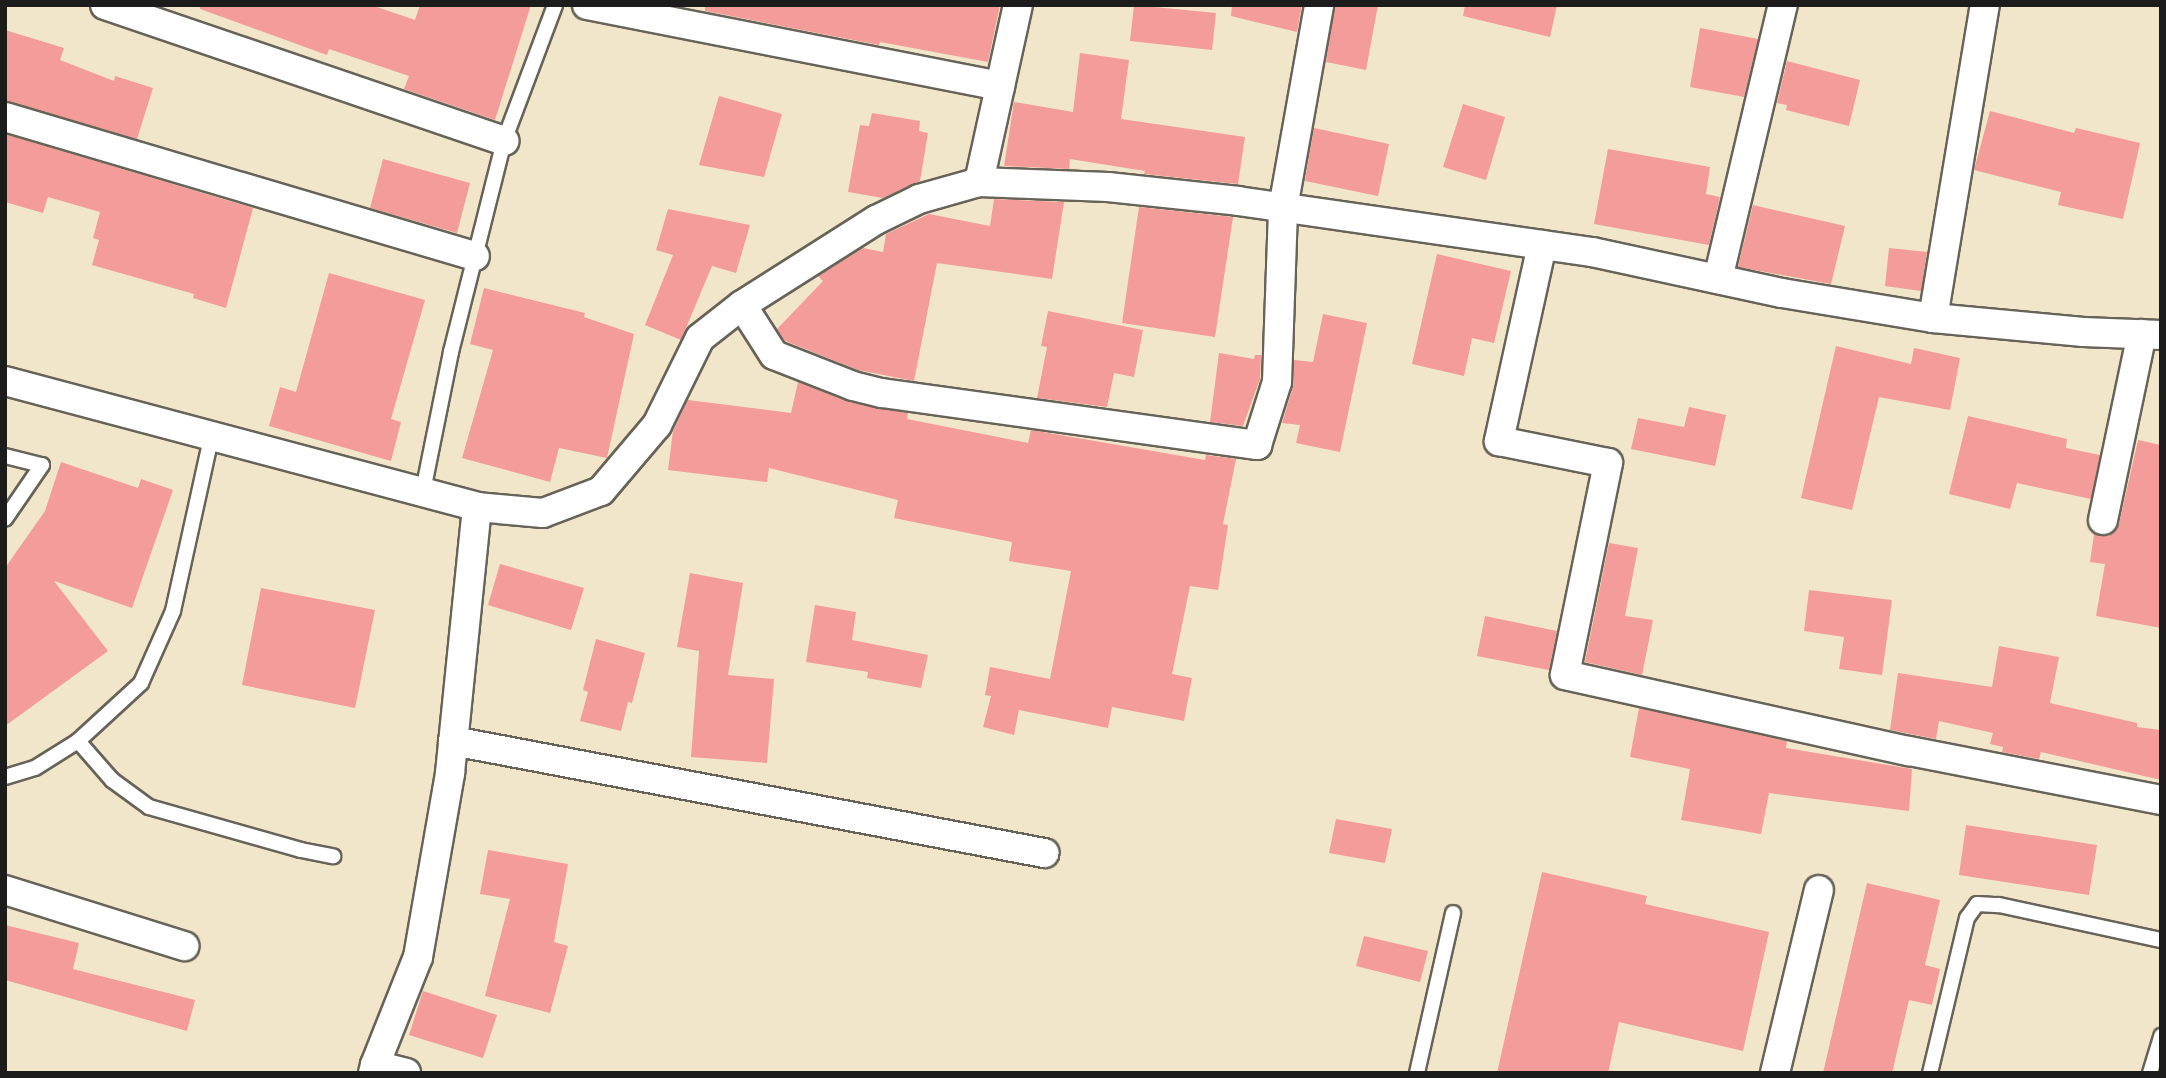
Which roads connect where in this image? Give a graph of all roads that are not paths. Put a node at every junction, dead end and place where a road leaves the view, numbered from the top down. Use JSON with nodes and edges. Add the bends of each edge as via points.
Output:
{"nodes":[{"id":1,"x":105,"y":5,"type":"edge"},
{"id":2,"x":555,"y":5,"type":"edge"},
{"id":3,"x":587,"y":5,"type":"edge"},
{"id":4,"x":1018,"y":5,"type":"edge"},
{"id":5,"x":1319,"y":5,"type":"edge"},
{"id":6,"x":1783,"y":5,"type":"edge"},
{"id":7,"x":1985,"y":5,"type":"edge"},
{"id":8,"x":1000,"y":86,"type":"junction"},
{"id":9,"x":5,"y":117,"type":"edge"},
{"id":10,"x":504,"y":141,"type":"junction"},
{"id":11,"x":979,"y":182,"type":"junction"},
{"id":12,"x":1283,"y":208,"type":"junction"},
{"id":13,"x":1542,"y":245,"type":"junction"},
{"id":14,"x":475,"y":256,"type":"junction"},
{"id":15,"x":1718,"y":279,"type":"junction"},
{"id":16,"x":742,"y":305,"type":"junction"},
{"id":17,"x":1933,"y":318,"type":"junction"},
{"id":18,"x":2151,"y":335,"type":"edge"},
{"id":19,"x":5,"y":381,"type":"edge"},
{"id":20,"x":211,"y":438,"type":"junction"},
{"id":21,"x":5,"y":456,"type":"edge"},
{"id":22,"x":423,"y":491,"type":"junction"},
{"id":23,"x":477,"y":507,"type":"junction"},
{"id":24,"x":5,"y":519,"type":"edge"},
{"id":25,"x":2103,"y":520,"type":"dead end"},
{"id":26,"x":78,"y":741,"type":"junction"},
{"id":27,"x":453,"y":741,"type":"junction"},
{"id":28,"x":5,"y":777,"type":"edge"},
{"id":29,"x":2161,"y":800,"type":"edge"},
{"id":30,"x":1044,"y":853,"type":"dead end"},
{"id":31,"x":332,"y":856,"type":"dead end"},
{"id":32,"x":5,"y":890,"type":"edge"},
{"id":33,"x":1819,"y":890,"type":"dead end"},
{"id":34,"x":1453,"y":913,"type":"dead end"},
{"id":35,"x":2161,"y":940,"type":"edge"},
{"id":36,"x":184,"y":946,"type":"dead end"},
{"id":37,"x":2161,"y":1036,"type":"edge"},
{"id":38,"x":374,"y":1069,"type":"edge"},
{"id":39,"x":406,"y":1073,"type":"edge"},
{"id":40,"x":1417,"y":1073,"type":"edge"},
{"id":41,"x":1775,"y":1073,"type":"edge"},
{"id":42,"x":1930,"y":1073,"type":"edge"},
{"id":43,"x":2150,"y":1073,"type":"edge"}],
"edges":[{"from":1,"to":10,"type":"street"},
{"from":2,"to":10,"type":"lane"},
{"from":3,"to":8,"type":"street"},
{"from":4,"to":8,"type":"street"},
{"from":5,"to":12,"type":"street"},
{"from":6,"to":15,"type":"street"},
{"from":7,"to":17,"type":"street"},
{"from":8,"to":11,"type":"street"},
{"from":9,"to":14,"type":"street"},
{"from":10,"to":14,"type":"lane"},
{"from":11,"to":12,"type":"street","via":[[1108,187]]},
{"from":11,"to":16,"type":"street","via":[[919,199],[876,219]]},
{"from":12,"to":13,"type":"street"},
{"from":12,"to":16,"type":"street","via":[[1277,382],[1257,445],[853,386],[774,355]]},
{"from":13,"to":15,"type":"street"},
{"from":13,"to":29,"type":"street","via":[[1499,441],[1608,463],[1565,675],[1896,748]]},
{"from":14,"to":22,"type":"lane"},
{"from":15,"to":17,"type":"street"},
{"from":16,"to":23,"type":"street","via":[[700,338],[657,425],[601,491],[543,513]]},
{"from":17,"to":18,"type":"street"},
{"from":18,"to":25,"type":"street"},
{"from":19,"to":20,"type":"street"},
{"from":20,"to":22,"type":"street"},
{"from":20,"to":26,"type":"lane","via":[[173,611],[141,683]]},
{"from":21,"to":24,"type":"lane","via":[[41,465]]},
{"from":22,"to":23,"type":"street"},
{"from":23,"to":27,"type":"street"},
{"from":26,"to":28,"type":"lane","via":[[35,768]]},
{"from":26,"to":31,"type":"lane","via":[[112,780],[149,807]]},
{"from":27,"to":30,"type":"street"},
{"from":27,"to":38,"type":"street","via":[[418,957]]},
{"from":32,"to":36,"type":"street"},
{"from":33,"to":41,"type":"street"},
{"from":34,"to":40,"type":"lane"},
{"from":35,"to":42,"type":"lane","via":[[1977,904],[1967,918]]},
{"from":37,"to":43,"type":"lane"},
{"from":38,"to":39,"type":"street"}]}
